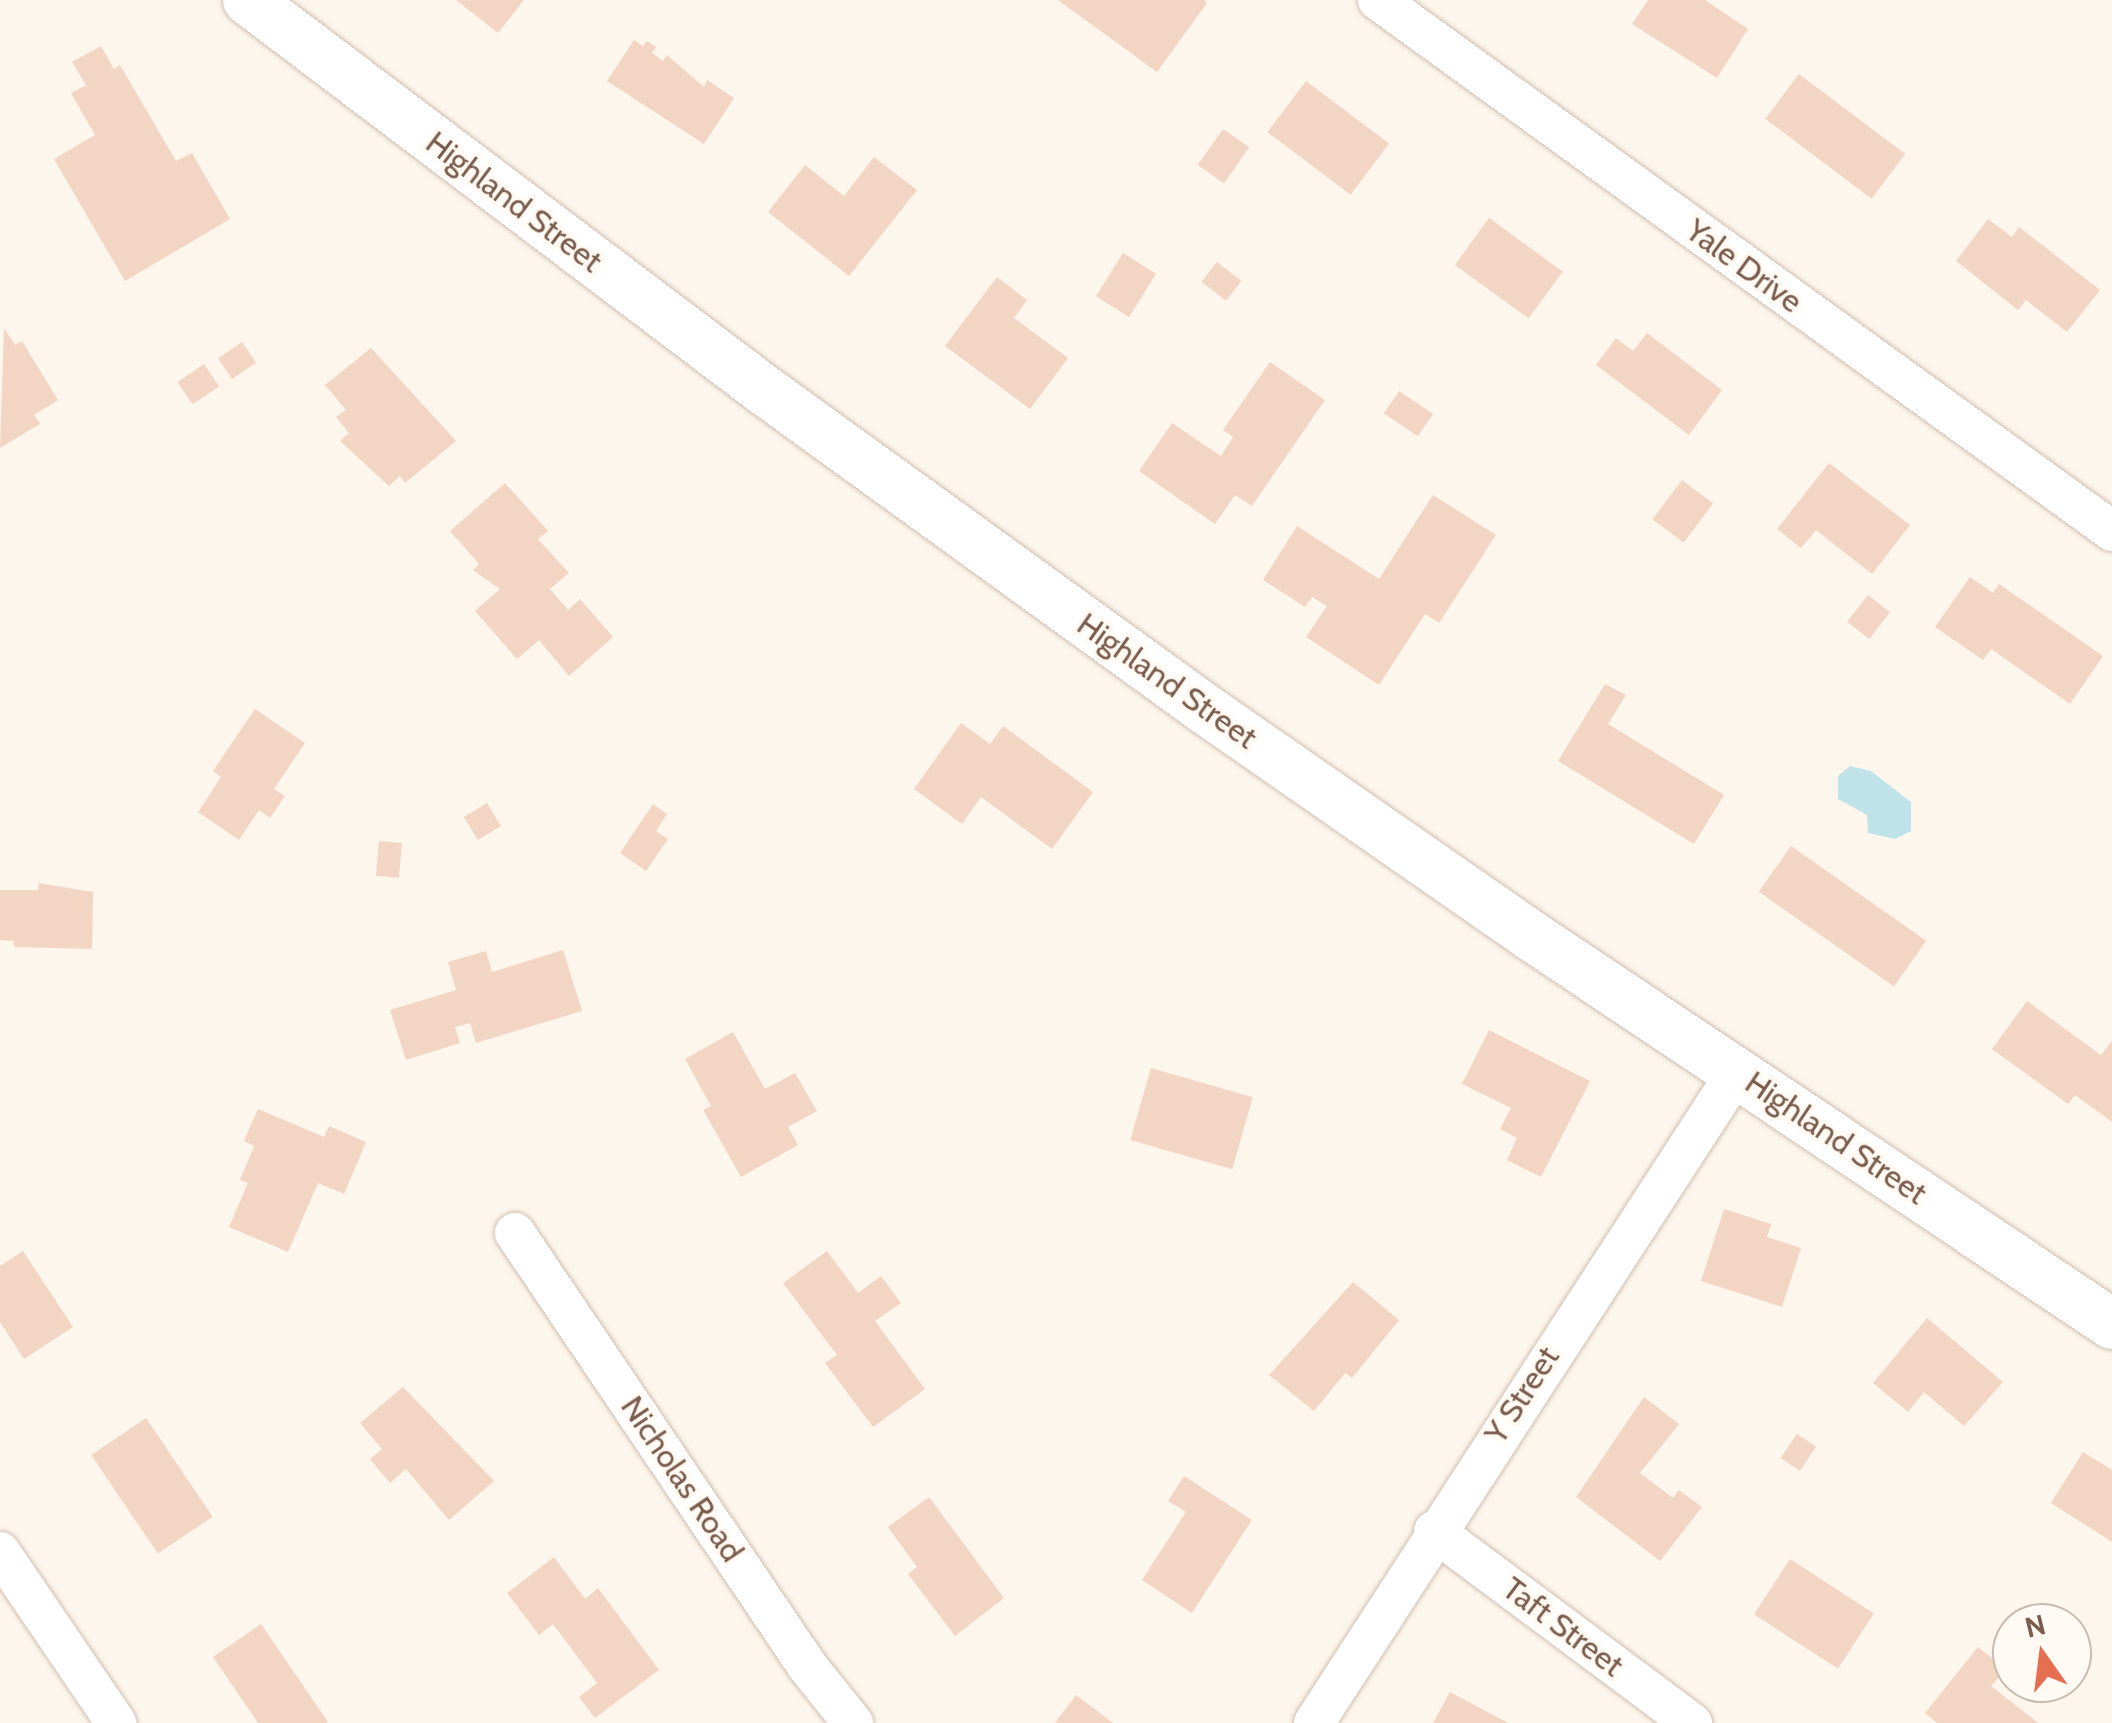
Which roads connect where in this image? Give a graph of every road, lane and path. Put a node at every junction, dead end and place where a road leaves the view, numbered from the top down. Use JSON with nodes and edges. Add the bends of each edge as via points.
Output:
{"nodes":[{"id":1,"x":248,"y":0,"type":"edge"},
{"id":2,"x":1378,"y":0,"type":"edge"},
{"id":3,"x":2112,"y":530,"type":"edge"},
{"id":4,"x":1737,"y":1072,"type":"junction"},
{"id":5,"x":515,"y":1233,"type":"dead end"},
{"id":6,"x":2112,"y":1324,"type":"edge"},
{"id":7,"x":1434,"y":1530,"type":"junction"},
{"id":8,"x":0,"y":1552,"type":"edge"},
{"id":9,"x":116,"y":1723,"type":"edge"},
{"id":10,"x":852,"y":1723,"type":"edge"},
{"id":11,"x":1314,"y":1723,"type":"edge"},
{"id":12,"x":1692,"y":1723,"type":"edge"}],
"edges":[{"from":1,"to":4,"type":"street","name":"Highland Street","via":[[1009,569],[1530,936]]},
{"from":2,"to":3,"type":"street","name":"Yale Drive"},
{"from":4,"to":6,"type":"street","name":"Highland Street"},
{"from":4,"to":7,"type":"street","name":"Y Street"},
{"from":5,"to":10,"type":"street","name":"Nicholas Road"},
{"from":7,"to":11,"type":"street","name":"Y Street"},
{"from":7,"to":12,"type":"street","name":"Taft Street"},
{"from":8,"to":9,"type":"street"}]}
